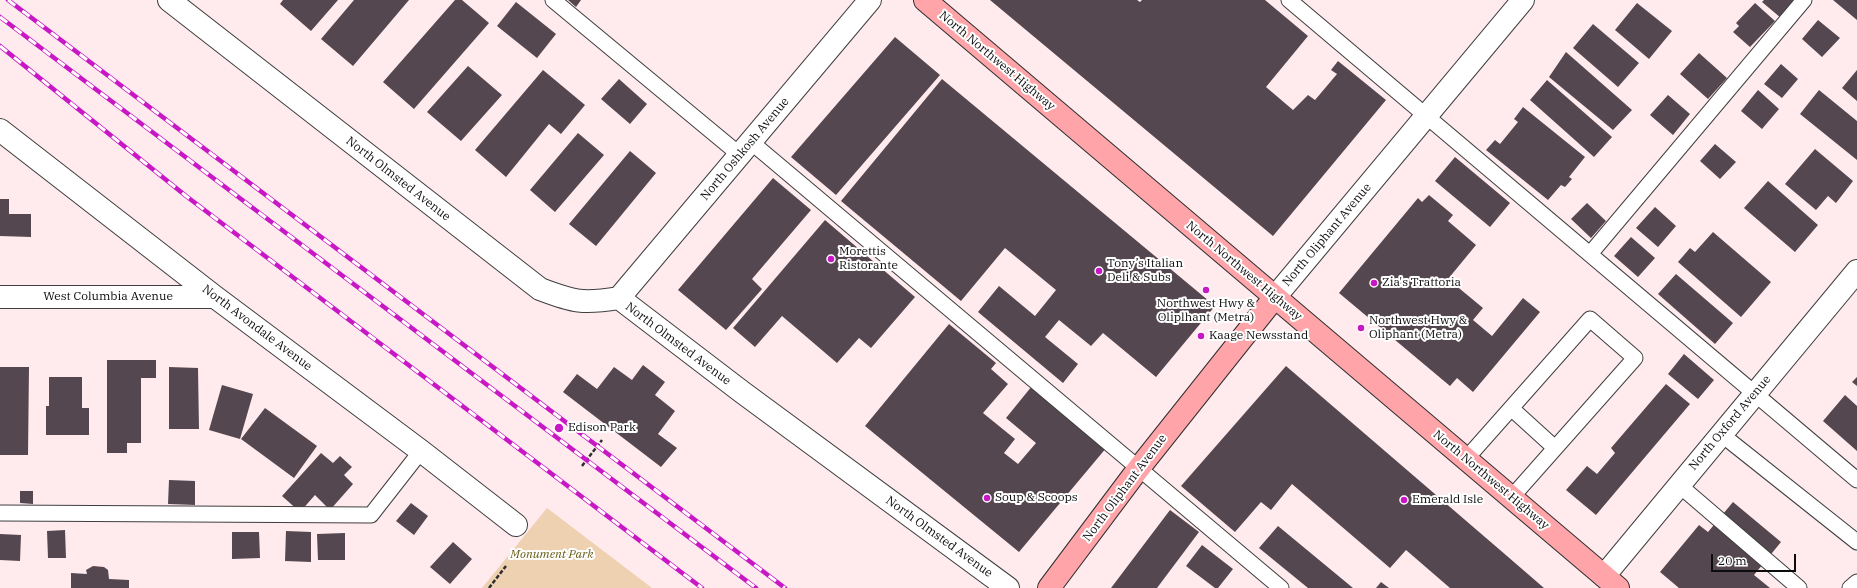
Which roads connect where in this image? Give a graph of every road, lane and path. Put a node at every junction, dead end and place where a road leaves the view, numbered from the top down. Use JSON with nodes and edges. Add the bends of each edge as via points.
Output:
{"nodes":[{"id":1,"x":170,"y":0,"type":"edge"},
{"id":2,"x":553,"y":0,"type":"edge"},
{"id":3,"x":870,"y":0,"type":"edge"},
{"id":4,"x":925,"y":0,"type":"edge"},
{"id":5,"x":1289,"y":0,"type":"edge"},
{"id":6,"x":1522,"y":0,"type":"edge"},
{"id":7,"x":1804,"y":0,"type":"edge"},
{"id":8,"x":1426,"y":116,"type":"junction"},
{"id":9,"x":0,"y":130,"type":"edge"},
{"id":10,"x":745,"y":148,"type":"junction"},
{"id":11,"x":1590,"y":254,"type":"junction"},
{"id":12,"x":1857,"y":272,"type":"edge"},
{"id":13,"x":0,"y":297,"type":"edge"},
{"id":14,"x":215,"y":297,"type":"junction"},
{"id":15,"x":1275,"y":297,"type":"junction"},
{"id":16,"x":619,"y":298,"type":"junction"},
{"id":17,"x":1754,"y":393,"type":"junction"},
{"id":18,"x":1511,"y":408,"type":"junction"},
{"id":19,"x":1721,"y":434,"type":"junction"},
{"id":20,"x":602,"y":440,"type":"dead end"},
{"id":21,"x":1555,"y":448,"type":"junction"},
{"id":22,"x":421,"y":451,"type":"junction"},
{"id":23,"x":1466,"y":459,"type":"junction"},
{"id":24,"x":582,"y":466,"type":"dead end"},
{"id":25,"x":1139,"y":468,"type":"junction"},
{"id":26,"x":1857,"y":480,"type":"edge"},
{"id":27,"x":1678,"y":485,"type":"junction"},
{"id":28,"x":1512,"y":498,"type":"junction"},
{"id":29,"x":0,"y":513,"type":"edge"},
{"id":30,"x":516,"y":525,"type":"dead end"},
{"id":31,"x":1857,"y":542,"type":"edge"},
{"id":32,"x":506,"y":566,"type":"dead end"},
{"id":33,"x":1611,"y":582,"type":"edge"},
{"id":34,"x":1857,"y":582,"type":"edge"},
{"id":35,"x":489,"y":588,"type":"edge"},
{"id":36,"x":1008,"y":588,"type":"edge"},
{"id":37,"x":1049,"y":588,"type":"edge"},
{"id":38,"x":1281,"y":588,"type":"edge"},
{"id":39,"x":1799,"y":588,"type":"edge"},
{"id":40,"x":1850,"y":588,"type":"edge"}],
"edges":[{"from":1,"to":16,"type":"street","name":"North Olmsted Avenue","via":[[540,289],[570,301],[593,302]]},
{"from":2,"to":10,"type":"lane"},
{"from":3,"to":10,"type":"street","name":"North Oshkosh Avenue"},
{"from":4,"to":15,"type":"main road","name":"North Northwest Highway"},
{"from":5,"to":8,"type":"lane"},
{"from":6,"to":8,"type":"street","name":"North Oliphant Avenue"},
{"from":7,"to":11,"type":"lane"},
{"from":8,"to":11,"type":"lane"},
{"from":8,"to":15,"type":"street","name":"North Oliphant Avenue"},
{"from":9,"to":14,"type":"street","name":"North Avondale Avenue"},
{"from":10,"to":16,"type":"street","name":"North Oshkosh Avenue"},
{"from":10,"to":25,"type":"lane"},
{"from":11,"to":17,"type":"lane"},
{"from":12,"to":17,"type":"street","name":"North Oxford Avenue"},
{"from":13,"to":14,"type":"street","name":"West Columbia Avenue"},
{"from":14,"to":22,"type":"street","name":"North Avondale Avenue"},
{"from":15,"to":23,"type":"main road","name":"North Northwest Highway"},
{"from":15,"to":25,"type":"main road","name":"North Oliphant Avenue"},
{"from":16,"to":36,"type":"street","name":"North Olmsted Avenue"},
{"from":17,"to":19,"type":"street","name":"North Oxford Avenue"},
{"from":17,"to":26,"type":"lane"},
{"from":18,"to":21,"type":"lane"},
{"from":18,"to":21,"type":"lane","via":[[1590,319],[1635,358]]},
{"from":18,"to":23,"type":"lane"},
{"from":19,"to":27,"type":"street","name":"North Oxford Avenue"},
{"from":19,"to":31,"type":"lane"},
{"from":20,"to":24,"type":"path"},
{"from":21,"to":28,"type":"lane"},
{"from":22,"to":29,"type":"lane","via":[[371,515]]},
{"from":22,"to":30,"type":"street","name":"North Avondale Avenue"},
{"from":23,"to":28,"type":"main road","name":"North Northwest Highway"},
{"from":25,"to":37,"type":"main road","name":"North Oliphant Avenue"},
{"from":25,"to":38,"type":"lane"},
{"from":27,"to":33,"type":"street","name":"North Oxford Avenue"},
{"from":27,"to":39,"type":"lane"},
{"from":28,"to":33,"type":"main road","name":"North Northwest Highway"},
{"from":32,"to":35,"type":"path"},
{"from":34,"to":40,"type":"lane"}]}
